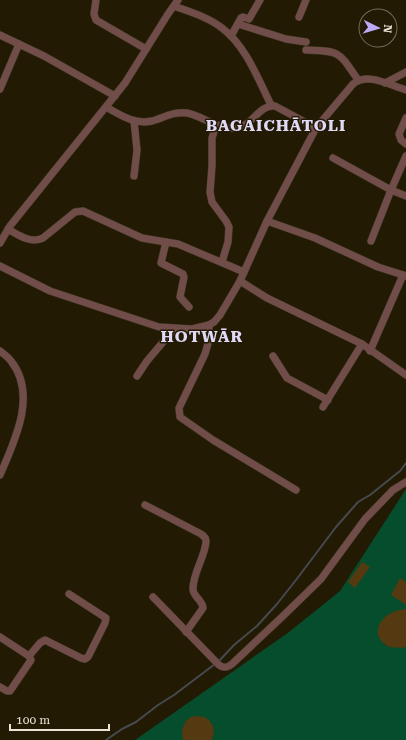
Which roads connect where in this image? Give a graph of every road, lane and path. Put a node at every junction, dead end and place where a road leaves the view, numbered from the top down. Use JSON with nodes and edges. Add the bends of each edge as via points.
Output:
{"nodes":[{"id":1,"x":96,"y":0,"type":"edge"},
{"id":2,"x":260,"y":0,"type":"edge"},
{"id":3,"x":306,"y":0,"type":"edge"},
{"id":4,"x":176,"y":3,"type":"edge"},
{"id":5,"x":299,"y":17,"type":"dead end"},
{"id":6,"x":238,"y":24,"type":"junction"},
{"id":7,"x":0,"y":34,"type":"edge"},
{"id":8,"x":232,"y":36,"type":"junction"},
{"id":9,"x":306,"y":42,"type":"dead end"},
{"id":10,"x":19,"y":44,"type":"junction"},
{"id":11,"x":146,"y":49,"type":"junction"},
{"id":12,"x":306,"y":50,"type":"dead end"},
{"id":13,"x":406,"y":72,"type":"edge"},
{"id":14,"x":358,"y":80,"type":"junction"},
{"id":15,"x":385,"y":83,"type":"junction"},
{"id":16,"x":0,"y":89,"type":"edge"},
{"id":17,"x":406,"y":90,"type":"edge"},
{"id":18,"x":115,"y":96,"type":"junction"},
{"id":19,"x":271,"y":105,"type":"junction"},
{"id":20,"x":106,"y":107,"type":"junction"},
{"id":21,"x":406,"y":118,"type":"edge"},
{"id":22,"x":134,"y":121,"type":"junction"},
{"id":23,"x":216,"y":125,"type":"junction"},
{"id":24,"x":316,"y":128,"type":"junction"},
{"id":25,"x":406,"y":144,"type":"edge"},
{"id":26,"x":406,"y":156,"type":"edge"},
{"id":27,"x":332,"y":158,"type":"dead end"},
{"id":28,"x":134,"y":176,"type":"dead end"},
{"id":29,"x":391,"y":190,"type":"junction"},
{"id":30,"x":406,"y":196,"type":"edge"},
{"id":31,"x":267,"y":221,"type":"junction"},
{"id":32,"x":5,"y":232,"type":"edge"},
{"id":33,"x":371,"y":241,"type":"dead end"},
{"id":34,"x":166,"y":242,"type":"junction"},
{"id":35,"x":0,"y":243,"type":"edge"},
{"id":36,"x":222,"y":262,"type":"junction"},
{"id":37,"x":0,"y":266,"type":"edge"},
{"id":38,"x":244,"y":272,"type":"junction"},
{"id":39,"x":405,"y":276,"type":"edge"},
{"id":40,"x":240,"y":281,"type":"junction"},
{"id":41,"x":189,"y":307,"type":"dead end"},
{"id":42,"x":209,"y":325,"type":"junction"},
{"id":43,"x":174,"y":329,"type":"junction"},
{"id":44,"x":362,"y":344,"type":"junction"},
{"id":45,"x":0,"y":351,"type":"edge"},
{"id":46,"x":370,"y":351,"type":"junction"},
{"id":47,"x":273,"y":356,"type":"dead end"},
{"id":48,"x":406,"y":375,"type":"edge"},
{"id":49,"x":137,"y":376,"type":"dead end"},
{"id":50,"x":328,"y":400,"type":"junction"},
{"id":51,"x":323,"y":407,"type":"dead end"},
{"id":52,"x":3,"y":464,"type":"edge"},
{"id":53,"x":0,"y":475,"type":"edge"},
{"id":54,"x":406,"y":482,"type":"edge"},
{"id":55,"x":296,"y":490,"type":"dead end"},
{"id":56,"x":145,"y":505,"type":"dead end"},
{"id":57,"x":69,"y":594,"type":"dead end"},
{"id":58,"x":153,"y":596,"type":"dead end"},
{"id":59,"x":186,"y":632,"type":"junction"},
{"id":60,"x":0,"y":637,"type":"edge"},
{"id":61,"x":29,"y":656,"type":"junction"},
{"id":62,"x":0,"y":687,"type":"edge"}],
"edges":[{"from":1,"to":11,"type":"street","via":[[96,20]]},
{"from":2,"to":6,"type":"street","via":[[249,19],[242,17]]},
{"from":3,"to":5,"type":"street"},
{"from":4,"to":8,"type":"street","via":[[213,22]]},
{"from":4,"to":11,"type":"street"},
{"from":6,"to":8,"type":"street"},
{"from":6,"to":9,"type":"street","via":[[286,39]]},
{"from":7,"to":10,"type":"street"},
{"from":8,"to":19,"type":"street","via":[[244,52]]},
{"from":10,"to":16,"type":"street"},
{"from":10,"to":18,"type":"street"},
{"from":11,"to":18,"type":"street"},
{"from":12,"to":14,"type":"street","via":[[326,51],[339,55]]},
{"from":13,"to":15,"type":"street"},
{"from":14,"to":15,"type":"street","via":[[368,79]]},
{"from":14,"to":24,"type":"street"},
{"from":15,"to":17,"type":"street"},
{"from":18,"to":20,"type":"street"},
{"from":19,"to":23,"type":"street","via":[[241,127]]},
{"from":19,"to":24,"type":"street"},
{"from":20,"to":22,"type":"street"},
{"from":20,"to":32,"type":"street"},
{"from":21,"to":25,"type":"street","via":[[399,134]]},
{"from":22,"to":23,"type":"street","via":[[146,122],[185,112]]},
{"from":22,"to":28,"type":"street","via":[[137,150]]},
{"from":23,"to":36,"type":"street","via":[[212,138],[210,192],[212,202],[229,227]]},
{"from":24,"to":31,"type":"street"},
{"from":26,"to":29,"type":"street"},
{"from":27,"to":29,"type":"street"},
{"from":29,"to":30,"type":"street"},
{"from":29,"to":33,"type":"street"},
{"from":31,"to":38,"type":"street"},
{"from":31,"to":39,"type":"street"},
{"from":32,"to":34,"type":"street","via":[[38,240],[75,212],[81,211],[142,238]]},
{"from":32,"to":35,"type":"street"},
{"from":34,"to":36,"type":"street","via":[[178,244]]},
{"from":34,"to":41,"type":"street","via":[[161,263],[183,274],[180,296]]},
{"from":36,"to":38,"type":"street"},
{"from":37,"to":43,"type":"street","via":[[79,301],[159,327]]},
{"from":38,"to":40,"type":"street"},
{"from":39,"to":46,"type":"street"},
{"from":40,"to":42,"type":"street","via":[[220,315]]},
{"from":40,"to":44,"type":"street","via":[[267,298]]},
{"from":42,"to":43,"type":"street","via":[[192,329]]},
{"from":42,"to":55,"type":"street","via":[[207,347],[179,408],[180,417]]},
{"from":43,"to":49,"type":"street"},
{"from":44,"to":46,"type":"street"},
{"from":44,"to":50,"type":"street"},
{"from":45,"to":52,"type":"street","via":[[17,371],[23,393],[20,421]]},
{"from":46,"to":48,"type":"street"},
{"from":47,"to":50,"type":"street","via":[[288,378]]},
{"from":50,"to":51,"type":"street"},
{"from":52,"to":53,"type":"street"},
{"from":54,"to":59,"type":"street","via":[[393,490],[370,514],[307,594],[232,664],[224,667],[217,664]]},
{"from":56,"to":59,"type":"street","via":[[205,538],[206,544],[196,570],[193,588],[204,608]]},
{"from":57,"to":61,"type":"street","via":[[106,618],[88,658],[81,658],[45,640],[40,642]]},
{"from":58,"to":59,"type":"street"},
{"from":60,"to":61,"type":"street"},
{"from":61,"to":62,"type":"street","via":[[31,662],[10,690],[5,691]]}]}
